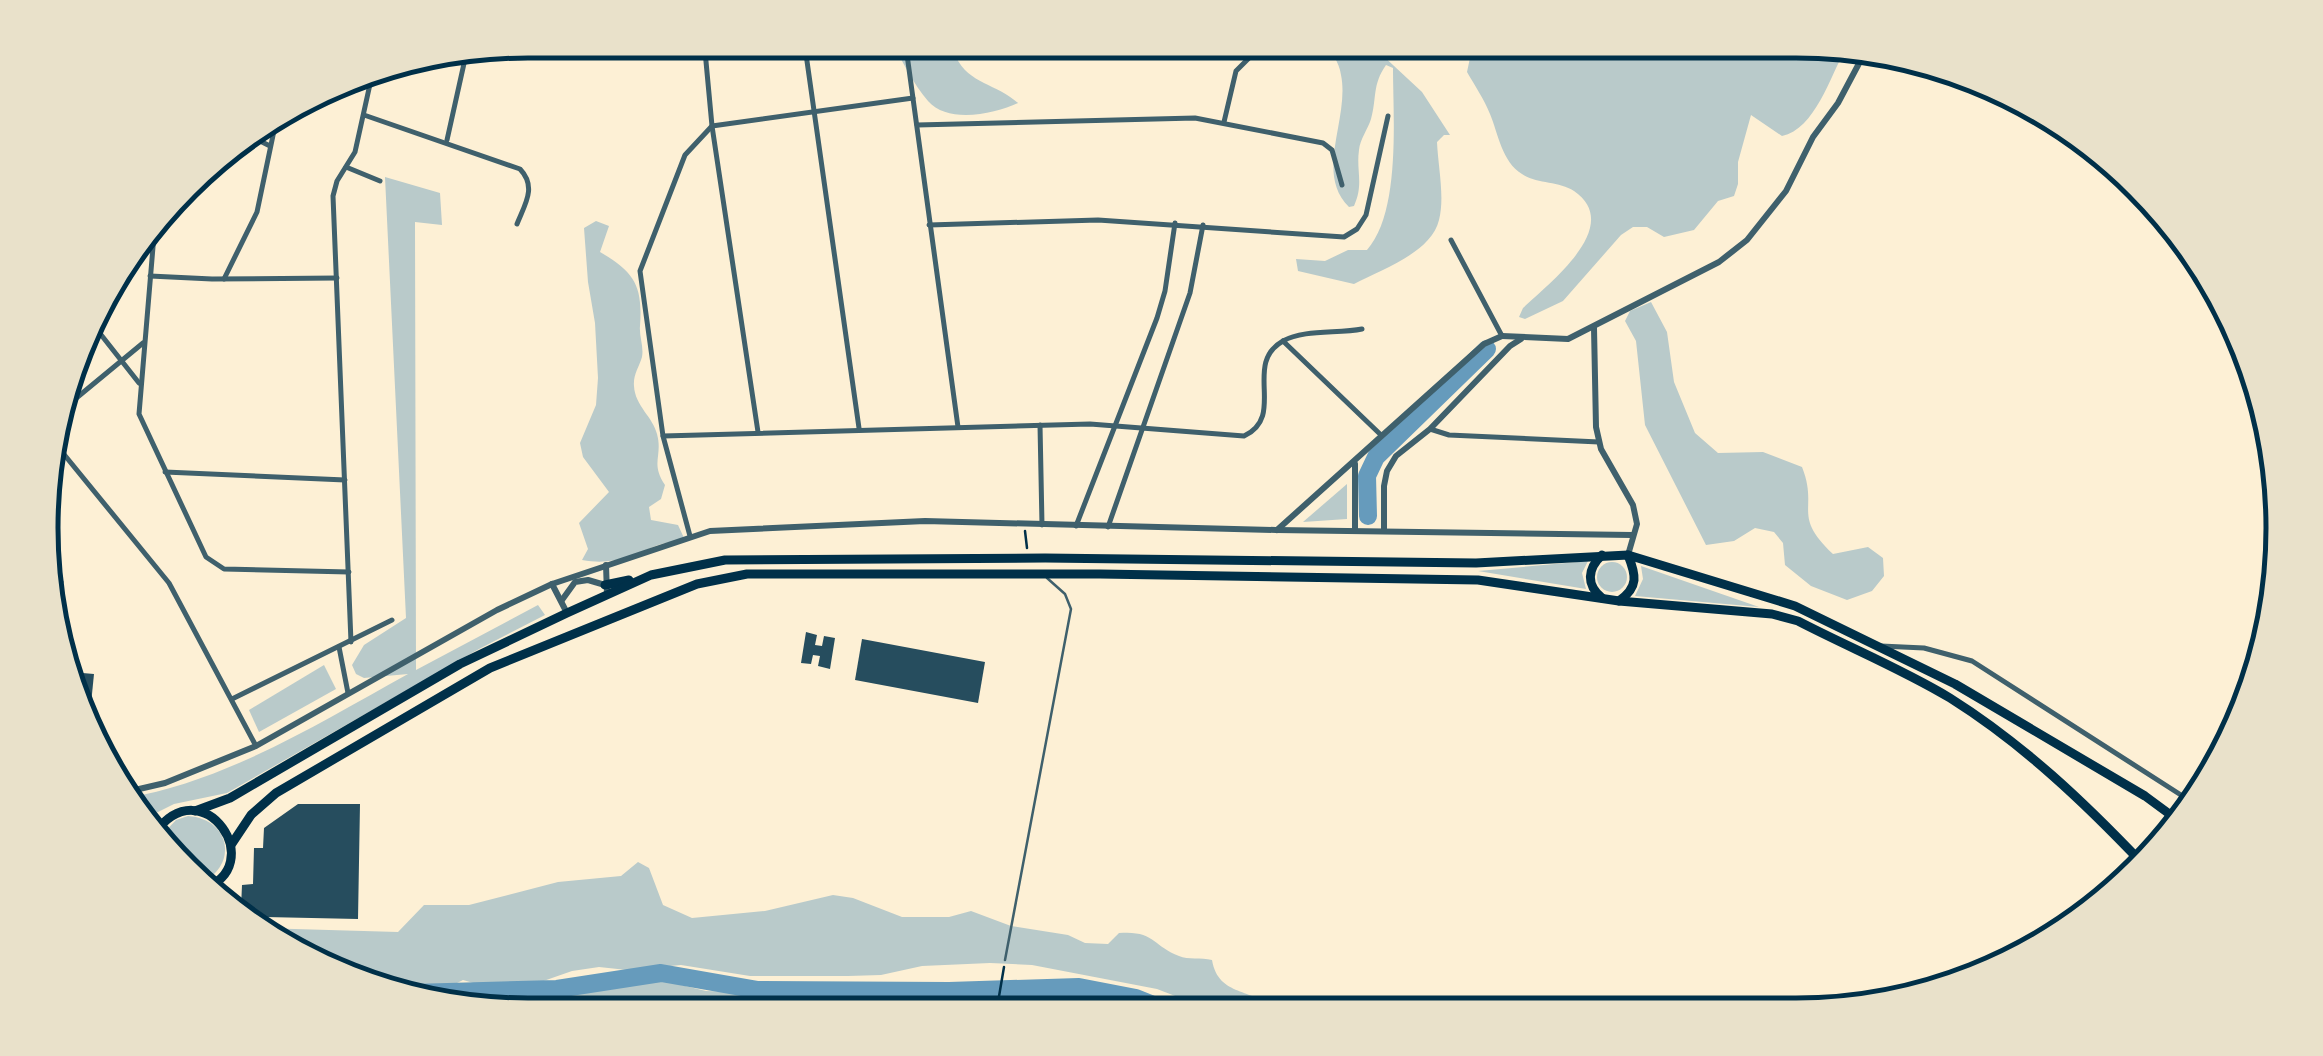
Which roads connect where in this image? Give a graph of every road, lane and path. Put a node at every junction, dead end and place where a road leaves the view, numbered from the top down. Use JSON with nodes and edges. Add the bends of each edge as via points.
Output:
{"nodes":[{"id":1,"x":706,"y":58,"type":"edge"},
{"id":2,"x":806,"y":58,"type":"edge"},
{"id":3,"x":907,"y":58,"type":"edge"},
{"id":4,"x":1249,"y":58,"type":"edge"},
{"id":5,"x":465,"y":62,"type":"edge"},
{"id":6,"x":1859,"y":63,"type":"edge"},
{"id":7,"x":370,"y":85,"type":"edge"},
{"id":8,"x":913,"y":98,"type":"junction"},
{"id":9,"x":814,"y":112,"type":"junction"},
{"id":10,"x":364,"y":115,"type":"junction"},
{"id":11,"x":1388,"y":116,"type":"dead end"},
{"id":12,"x":1224,"y":122,"type":"junction"},
{"id":13,"x":917,"y":125,"type":"junction"},
{"id":14,"x":712,"y":126,"type":"junction"},
{"id":15,"x":273,"y":133,"type":"edge"},
{"id":16,"x":261,"y":141,"type":"edge"},
{"id":17,"x":446,"y":141,"type":"junction"},
{"id":18,"x":270,"y":146,"type":"junction"},
{"id":19,"x":346,"y":167,"type":"junction"},
{"id":20,"x":380,"y":181,"type":"dead end"},
{"id":21,"x":1342,"y":185,"type":"dead end"},
{"id":22,"x":1175,"y":223,"type":"junction"},
{"id":23,"x":517,"y":224,"type":"dead end"},
{"id":24,"x":930,"y":225,"type":"junction"},
{"id":25,"x":1203,"y":225,"type":"junction"},
{"id":26,"x":1451,"y":240,"type":"dead end"},
{"id":27,"x":153,"y":245,"type":"edge"},
{"id":28,"x":150,"y":276,"type":"junction"},
{"id":29,"x":337,"y":278,"type":"junction"},
{"id":30,"x":224,"y":279,"type":"junction"},
{"id":31,"x":1594,"y":328,"type":"junction"},
{"id":32,"x":1362,"y":330,"type":"dead end"},
{"id":33,"x":100,"y":333,"type":"edge"},
{"id":34,"x":1502,"y":336,"type":"junction"},
{"id":35,"x":1524,"y":338,"type":"junction"},
{"id":36,"x":1283,"y":340,"type":"junction"},
{"id":37,"x":144,"y":341,"type":"junction"},
{"id":38,"x":1510,"y":346,"type":"junction"},
{"id":39,"x":121,"y":360,"type":"junction"},
{"id":40,"x":141,"y":386,"type":"junction"},
{"id":41,"x":76,"y":397,"type":"edge"},
{"id":42,"x":1040,"y":425,"type":"junction"},
{"id":43,"x":958,"y":426,"type":"junction"},
{"id":44,"x":1118,"y":426,"type":"junction"},
{"id":45,"x":860,"y":428,"type":"junction"},
{"id":46,"x":1430,"y":428,"type":"junction"},
{"id":47,"x":1140,"y":429,"type":"junction"},
{"id":48,"x":758,"y":432,"type":"junction"},
{"id":49,"x":1380,"y":434,"type":"junction"},
{"id":50,"x":664,"y":436,"type":"junction"},
{"id":51,"x":1600,"y":442,"type":"junction"},
{"id":52,"x":64,"y":454,"type":"edge"},
{"id":53,"x":1355,"y":462,"type":"junction"},
{"id":54,"x":165,"y":472,"type":"junction"},
{"id":55,"x":345,"y":480,"type":"junction"},
{"id":56,"x":1025,"y":524,"type":"junction"},
{"id":57,"x":1042,"y":524,"type":"junction"},
{"id":58,"x":1076,"y":526,"type":"junction"},
{"id":59,"x":1108,"y":527,"type":"junction"},
{"id":60,"x":1276,"y":530,"type":"junction"},
{"id":61,"x":1356,"y":530,"type":"junction"},
{"id":62,"x":1384,"y":530,"type":"junction"},
{"id":63,"x":1632,"y":535,"type":"junction"},
{"id":64,"x":690,"y":536,"type":"junction"},
{"id":65,"x":1628,"y":554,"type":"junction"},
{"id":66,"x":1602,"y":555,"type":"junction"},
{"id":67,"x":1027,"y":558,"type":"junction"},
{"id":68,"x":606,"y":566,"type":"junction"},
{"id":69,"x":349,"y":572,"type":"junction"},
{"id":70,"x":1041,"y":574,"type":"junction"},
{"id":71,"x":552,"y":584,"type":"junction"},
{"id":72,"x":606,"y":590,"type":"junction"},
{"id":73,"x":1605,"y":599,"type":"junction"},
{"id":74,"x":562,"y":600,"type":"junction"},
{"id":75,"x":1619,"y":601,"type":"junction"},
{"id":76,"x":567,"y":612,"type":"junction"},
{"id":77,"x":608,"y":619,"type":"junction"},
{"id":78,"x":392,"y":620,"type":"dead end"},
{"id":79,"x":582,"y":630,"type":"junction"},
{"id":80,"x":351,"y":642,"type":"junction"},
{"id":81,"x":1875,"y":646,"type":"junction"},
{"id":82,"x":338,"y":648,"type":"junction"},
{"id":83,"x":348,"y":694,"type":"junction"},
{"id":84,"x":232,"y":699,"type":"junction"},
{"id":85,"x":256,"y":746,"type":"junction"},
{"id":86,"x":137,"y":789,"type":"edge"},
{"id":87,"x":2181,"y":796,"type":"edge"},
{"id":88,"x":195,"y":811,"type":"junction"},
{"id":89,"x":2168,"y":813,"type":"edge"},
{"id":90,"x":162,"y":823,"type":"edge"},
{"id":91,"x":231,"y":845,"type":"junction"},
{"id":92,"x":2134,"y":855,"type":"edge"},
{"id":93,"x":219,"y":880,"type":"edge"},
{"id":94,"x":1006,"y":960,"type":"joint"},
{"id":95,"x":999,"y":998,"type":"edge"}],
"edges":[{"from":1,"to":14,"type":"street"},
{"from":2,"to":9,"type":"street"},
{"from":3,"to":8,"type":"street"},
{"from":4,"to":12,"type":"street","via":[[1236,71]]},
{"from":5,"to":17,"type":"street"},
{"from":6,"to":31,"type":"street","via":[[1786,191],[1747,240],[1720,262]]},
{"from":7,"to":10,"type":"street"},
{"from":8,"to":9,"type":"street"},
{"from":8,"to":13,"type":"street"},
{"from":9,"to":14,"type":"street"},
{"from":9,"to":45,"type":"street"},
{"from":10,"to":17,"type":"street"},
{"from":10,"to":19,"type":"street"},
{"from":11,"to":25,"type":"street","via":[[1357,229],[1344,236]]},
{"from":12,"to":13,"type":"street"},
{"from":12,"to":21,"type":"street","via":[[1323,143],[1332,150]]},
{"from":13,"to":24,"type":"street"},
{"from":14,"to":48,"type":"street"},
{"from":14,"to":50,"type":"street","via":[[685,155],[640,271]]},
{"from":15,"to":18,"type":"street"},
{"from":16,"to":18,"type":"street"},
{"from":17,"to":23,"type":"street","via":[[528,178]]},
{"from":18,"to":30,"type":"street","via":[[257,212]]},
{"from":19,"to":20,"type":"street"},
{"from":19,"to":29,"type":"street","via":[[334,196]]},
{"from":22,"to":24,"type":"street"},
{"from":22,"to":25,"type":"street"},
{"from":22,"to":44,"type":"street","via":[[1161,305]]},
{"from":24,"to":43,"type":"street"},
{"from":25,"to":47,"type":"street","via":[[1190,292]]},
{"from":26,"to":34,"type":"street"},
{"from":27,"to":28,"type":"street"},
{"from":28,"to":30,"type":"street"},
{"from":28,"to":37,"type":"street"},
{"from":29,"to":30,"type":"street"},
{"from":29,"to":55,"type":"street"},
{"from":31,"to":35,"type":"street","via":[[1568,338]]},
{"from":31,"to":51,"type":"street"},
{"from":32,"to":36,"type":"street"},
{"from":33,"to":39,"type":"street"},
{"from":34,"to":35,"type":"street"},
{"from":34,"to":38,"type":"street"},
{"from":34,"to":49,"type":"street","via":[[1484,344]]},
{"from":35,"to":38,"type":"street"},
{"from":36,"to":47,"type":"street","via":[[1266,363],[1265,409],[1256,431],[1244,436]]},
{"from":36,"to":49,"type":"street"},
{"from":37,"to":39,"type":"street"},
{"from":37,"to":40,"type":"street"},
{"from":38,"to":46,"type":"street"},
{"from":39,"to":40,"type":"street"},
{"from":39,"to":41,"type":"street"},
{"from":40,"to":54,"type":"street","via":[[139,414]]},
{"from":42,"to":43,"type":"street"},
{"from":42,"to":44,"type":"street"},
{"from":42,"to":57,"type":"street"},
{"from":43,"to":45,"type":"street"},
{"from":44,"to":47,"type":"street"},
{"from":44,"to":58,"type":"street"},
{"from":45,"to":48,"type":"street"},
{"from":46,"to":51,"type":"street","via":[[1449,435]]},
{"from":46,"to":62,"type":"street","via":[[1396,456],[1388,472]]},
{"from":47,"to":59,"type":"street"},
{"from":48,"to":50,"type":"street"},
{"from":49,"to":53,"type":"street"},
{"from":50,"to":64,"type":"street"},
{"from":51,"to":63,"type":"street","via":[[1634,505]]},
{"from":52,"to":84,"type":"street","via":[[169,582]]},
{"from":53,"to":60,"type":"street"},
{"from":53,"to":61,"type":"street"},
{"from":54,"to":55,"type":"street"},
{"from":54,"to":69,"type":"street","via":[[212,564]]},
{"from":55,"to":69,"type":"street"},
{"from":56,"to":57,"type":"street"},
{"from":56,"to":64,"type":"street","via":[[924,521]]},
{"from":56,"to":67,"type":"path"},
{"from":57,"to":58,"type":"street"},
{"from":58,"to":59,"type":"street"},
{"from":59,"to":60,"type":"street"},
{"from":60,"to":61,"type":"street"},
{"from":61,"to":62,"type":"street"},
{"from":62,"to":63,"type":"street"},
{"from":63,"to":65,"type":"street"},
{"from":64,"to":68,"type":"street"},
{"from":65,"to":66,"type":"main road"},
{"from":65,"to":75,"type":"main road","via":[[1636,581]]},
{"from":65,"to":81,"type":"main road","via":[[1795,606]]},
{"from":66,"to":67,"type":"main road","via":[[1476,563]]},
{"from":66,"to":73,"type":"main road","via":[[1589,579]]},
{"from":67,"to":72,"type":"main road","via":[[724,560]]},
{"from":68,"to":71,"type":"street"},
{"from":68,"to":72,"type":"street"},
{"from":69,"to":80,"type":"street"},
{"from":70,"to":73,"type":"main road","via":[[1478,580]]},
{"from":70,"to":77,"type":"main road","via":[[737,576],[697,584]]},
{"from":70,"to":94,"type":"lane","via":[[1066,594],[1071,610]]},
{"from":71,"to":74,"type":"street"},
{"from":71,"to":83,"type":"street"},
{"from":72,"to":74,"type":"street","via":[[588,580],[575,582]]},
{"from":72,"to":76,"type":"main road"},
{"from":72,"to":77,"type":"main road"},
{"from":73,"to":75,"type":"main road"},
{"from":74,"to":76,"type":"street"},
{"from":75,"to":92,"type":"main road","via":[[1798,621],[1981,719],[2030,754]]},
{"from":76,"to":79,"type":"main road"},
{"from":76,"to":88,"type":"main road","via":[[460,664],[230,798]]},
{"from":77,"to":79,"type":"main road"},
{"from":78,"to":80,"type":"street"},
{"from":79,"to":91,"type":"main road","via":[[466,680],[276,793],[251,814]]},
{"from":80,"to":82,"type":"street"},
{"from":81,"to":87,"type":"street","via":[[1924,648],[1972,661]]},
{"from":81,"to":89,"type":"main road","via":[[1972,694]]},
{"from":82,"to":83,"type":"street"},
{"from":82,"to":84,"type":"street"},
{"from":83,"to":85,"type":"street"},
{"from":84,"to":85,"type":"street"},
{"from":85,"to":86,"type":"street"},
{"from":88,"to":90,"type":"main road"},
{"from":88,"to":91,"type":"main road","via":[[219,822]]},
{"from":91,"to":93,"type":"main road"},
{"from":94,"to":95,"type":"path"}]}
